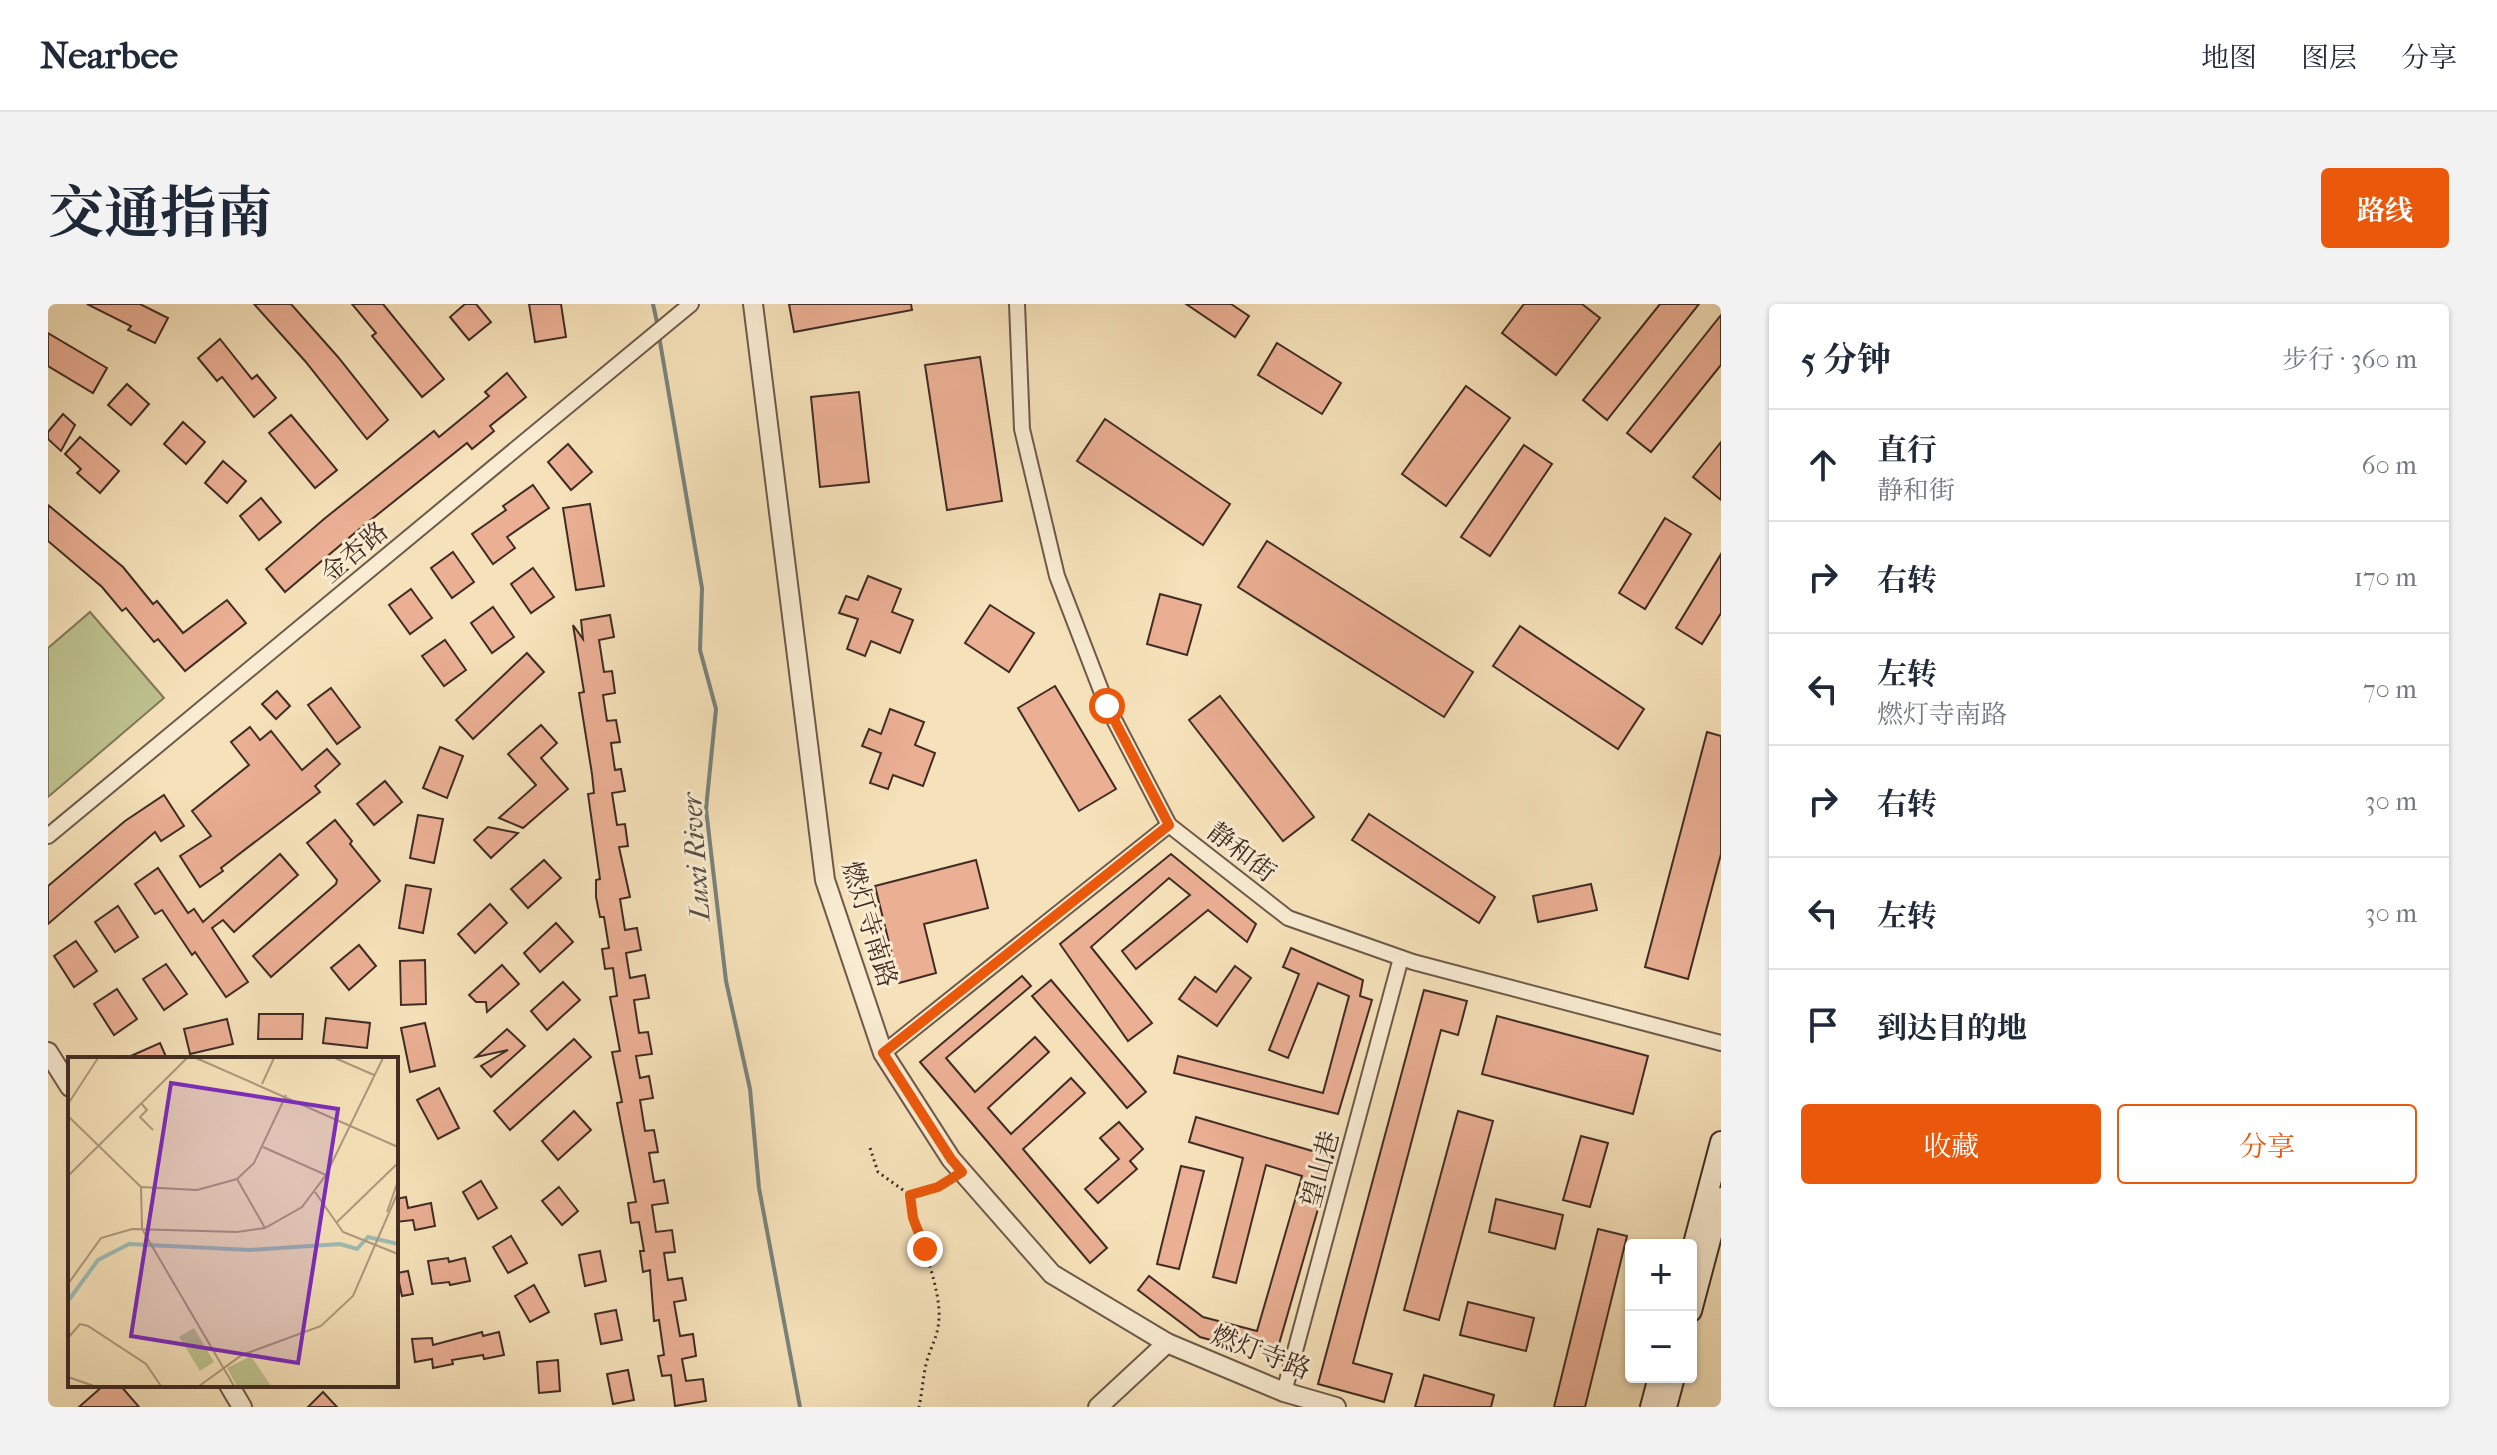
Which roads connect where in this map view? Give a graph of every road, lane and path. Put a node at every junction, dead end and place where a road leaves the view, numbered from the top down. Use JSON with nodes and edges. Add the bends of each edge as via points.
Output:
{"nodes":[{"id":1,"x":691,"y":304,"type":"edge"},
{"id":2,"x":753,"y":304,"type":"edge"},
{"id":3,"x":1017,"y":304,"type":"edge"},
{"id":4,"x":1169,"y":825,"type":"junction"},
{"id":5,"x":48,"y":836,"type":"edge"},
{"id":6,"x":1401,"y":958,"type":"junction"},
{"id":7,"x":1721,"y":1043,"type":"edge"},
{"id":8,"x":48,"y":1052,"type":"edge"},
{"id":9,"x":883,"y":1053,"type":"junction"},
{"id":10,"x":68,"y":1084,"type":"edge"},
{"id":11,"x":1721,"y":1142,"type":"edge"},
{"id":12,"x":870,"y":1148,"type":"dead end"},
{"id":13,"x":962,"y":1172,"type":"junction"},
{"id":14,"x":910,"y":1195,"type":"junction"},
{"id":15,"x":1721,"y":1198,"type":"edge"},
{"id":16,"x":1695,"y":1239,"type":"edge"},
{"id":17,"x":1697,"y":1288,"type":"edge"},
{"id":18,"x":1167,"y":1343,"type":"junction"},
{"id":19,"x":1657,"y":1383,"type":"edge"},
{"id":20,"x":1672,"y":1383,"type":"edge"},
{"id":21,"x":230,"y":1387,"type":"edge"},
{"id":22,"x":1284,"y":1392,"type":"junction"},
{"id":23,"x":242,"y":1407,"type":"edge"},
{"id":24,"x":919,"y":1407,"type":"edge"},
{"id":25,"x":1098,"y":1407,"type":"edge"},
{"id":26,"x":1336,"y":1407,"type":"edge"},
{"id":27,"x":1651,"y":1407,"type":"edge"},
{"id":28,"x":1666,"y":1407,"type":"edge"}],
"edges":[{"from":1,"to":5,"type":"street","name":"金杏路"},
{"from":2,"to":9,"type":"street","name":"燃灯寺南路","via":[[825,880]]},
{"from":3,"to":4,"type":"street","name":"静和街","via":[[1022,429],[1057,576],[1107,706]]},
{"from":4,"to":6,"type":"street","name":"静和街","via":[[1288,918]]},
{"from":4,"to":9,"type":"street"},
{"from":6,"to":7,"type":"street","name":"静和街"},
{"from":6,"to":22,"type":"street","name":"望山巷"},
{"from":8,"to":10,"type":"street"},
{"from":9,"to":13,"type":"street","name":"燃灯寺南路"},
{"from":11,"to":16,"type":"main road"},
{"from":12,"to":14,"type":"path","via":[[878,1172]]},
{"from":13,"to":14,"type":"path","via":[[938,1187]]},
{"from":13,"to":18,"type":"street","name":"燃灯寺南路","via":[[1052,1274]]},
{"from":14,"to":24,"type":"path","via":[[939,1308],[938,1335],[926,1364]]},
{"from":15,"to":17,"type":"main road"},
{"from":18,"to":22,"type":"street","name":"燃灯寺路"},
{"from":18,"to":25,"type":"street"},
{"from":19,"to":27,"type":"main road"},
{"from":20,"to":28,"type":"main road"},
{"from":21,"to":23,"type":"street"},
{"from":22,"to":26,"type":"street","name":"燃灯寺路"}]}
